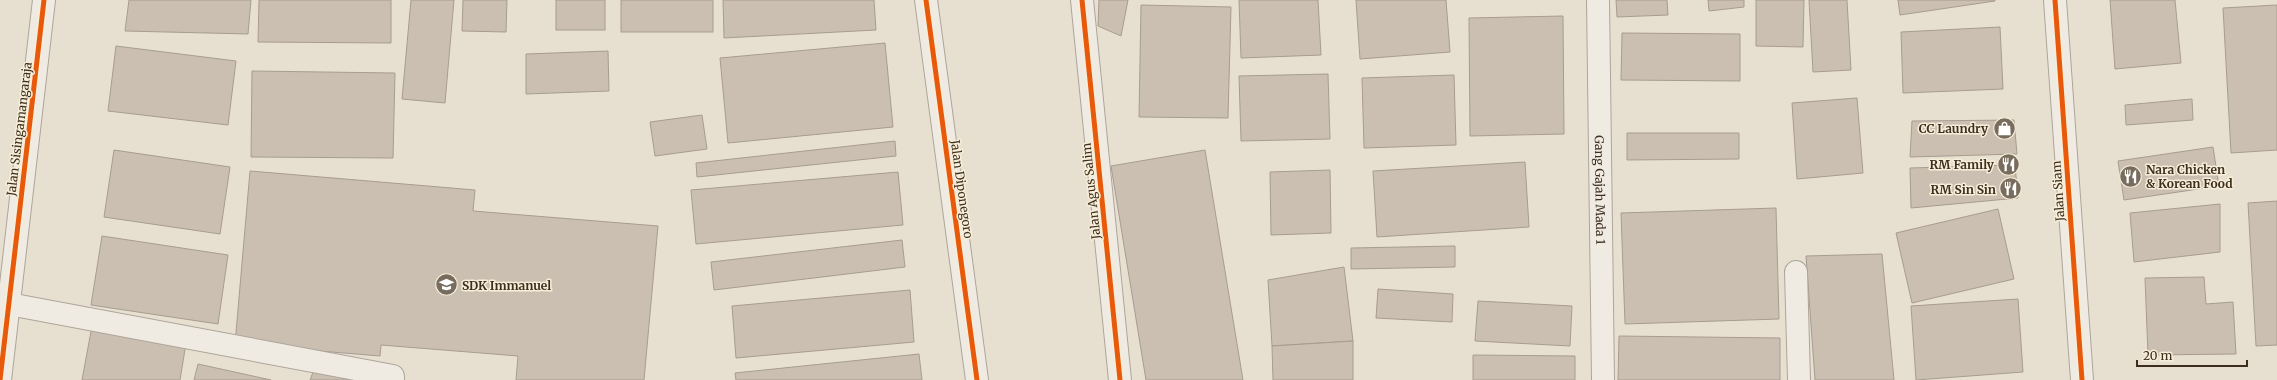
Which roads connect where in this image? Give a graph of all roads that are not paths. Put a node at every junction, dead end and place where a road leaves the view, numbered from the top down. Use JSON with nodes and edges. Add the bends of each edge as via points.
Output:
{"nodes":[{"id":1,"x":44,"y":0,"type":"edge"},
{"id":2,"x":926,"y":0,"type":"edge"},
{"id":3,"x":1082,"y":0,"type":"edge"},
{"id":4,"x":1598,"y":0,"type":"edge"},
{"id":5,"x":2055,"y":0,"type":"edge"},
{"id":6,"x":1796,"y":272,"type":"dead end"},
{"id":7,"x":9,"y":304,"type":"junction"},
{"id":8,"x":0,"y":380,"type":"edge"},
{"id":9,"x":393,"y":380,"type":"edge"},
{"id":10,"x":977,"y":380,"type":"edge"},
{"id":11,"x":1120,"y":380,"type":"edge"},
{"id":12,"x":1603,"y":380,"type":"edge"},
{"id":13,"x":1799,"y":380,"type":"edge"},
{"id":14,"x":2082,"y":380,"type":"edge"}],
"edges":[{"from":1,"to":7,"type":"street","name":"Jalan Sisingamangaraja"},
{"from":2,"to":10,"type":"street","name":"Jalan Diponegoro"},
{"from":3,"to":11,"type":"street","name":"Jalan Agus Salim"},
{"from":4,"to":12,"type":"street","name":"Gang Gajah Mada 1"},
{"from":5,"to":14,"type":"street","name":"Jalan Siam"},
{"from":6,"to":13,"type":"street"},
{"from":7,"to":8,"type":"street","name":"Jalan Sisingamangaraja"},
{"from":7,"to":9,"type":"street","via":[[393,376]]}]}
